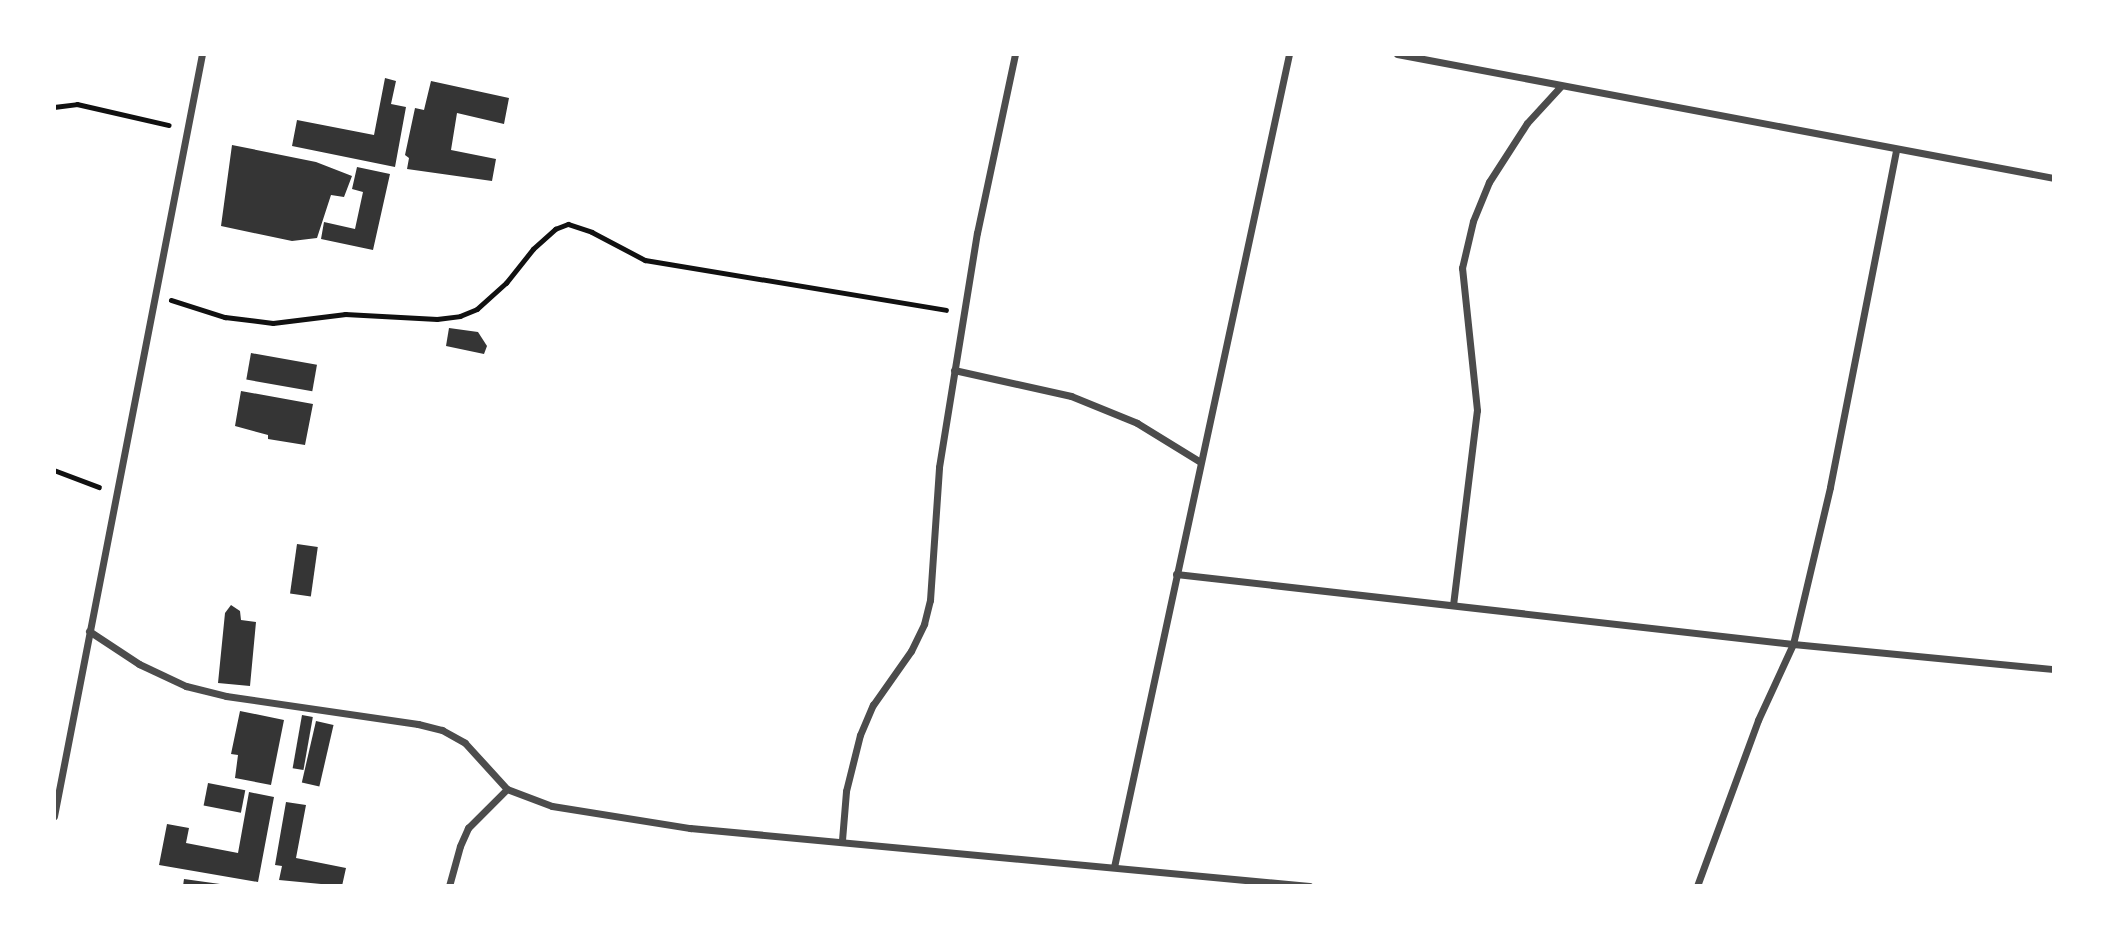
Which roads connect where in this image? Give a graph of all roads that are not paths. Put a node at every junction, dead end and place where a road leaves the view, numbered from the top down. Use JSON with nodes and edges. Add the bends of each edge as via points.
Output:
{"nodes":[{"id":1,"x":202,"y":54,"type":"edge"},
{"id":2,"x":1015,"y":54,"type":"edge"},
{"id":3,"x":1289,"y":54,"type":"edge"},
{"id":4,"x":1397,"y":54,"type":"edge"},
{"id":5,"x":1561,"y":86,"type":"junction"},
{"id":6,"x":1896,"y":150,"type":"junction"},
{"id":7,"x":2054,"y":178,"type":"edge"},
{"id":8,"x":954,"y":370,"type":"junction"},
{"id":9,"x":1199,"y":461,"type":"junction"},
{"id":10,"x":1176,"y":574,"type":"junction"},
{"id":11,"x":1453,"y":605,"type":"junction"},
{"id":12,"x":89,"y":631,"type":"junction"},
{"id":13,"x":1793,"y":644,"type":"junction"},
{"id":14,"x":2054,"y":669,"type":"edge"},
{"id":15,"x":507,"y":789,"type":"junction"},
{"id":16,"x":54,"y":815,"type":"edge"},
{"id":17,"x":842,"y":840,"type":"junction"},
{"id":18,"x":1114,"y":866,"type":"junction"},
{"id":19,"x":449,"y":886,"type":"edge"},
{"id":20,"x":1309,"y":886,"type":"edge"},
{"id":21,"x":1696,"y":886,"type":"edge"}],
"edges":[{"from":1,"to":12,"type":"street"},
{"from":2,"to":8,"type":"street"},
{"from":3,"to":9,"type":"street"},
{"from":4,"to":5,"type":"street"},
{"from":5,"to":6,"type":"street"},
{"from":5,"to":11,"type":"street","via":[[1527,123],[1489,182],[1473,221],[1462,268],[1477,410]]},
{"from":6,"to":7,"type":"street"},
{"from":6,"to":13,"type":"street","via":[[1833,475]]},
{"from":8,"to":9,"type":"street","via":[[1071,396],[1137,423]]},
{"from":8,"to":17,"type":"street","via":[[939,467],[930,600],[911,651],[873,705],[860,735],[846,791]]},
{"from":9,"to":10,"type":"street"},
{"from":10,"to":11,"type":"street"},
{"from":10,"to":18,"type":"street"},
{"from":11,"to":13,"type":"street"},
{"from":12,"to":15,"type":"street","via":[[139,664],[186,686],[442,730],[478,754]]},
{"from":12,"to":16,"type":"street"},
{"from":13,"to":14,"type":"street"},
{"from":13,"to":21,"type":"street","via":[[1753,733]]},
{"from":15,"to":17,"type":"street","via":[[552,806],[597,815]]},
{"from":15,"to":19,"type":"street","via":[[468,828]]},
{"from":17,"to":18,"type":"street"},
{"from":18,"to":20,"type":"street"}]}
